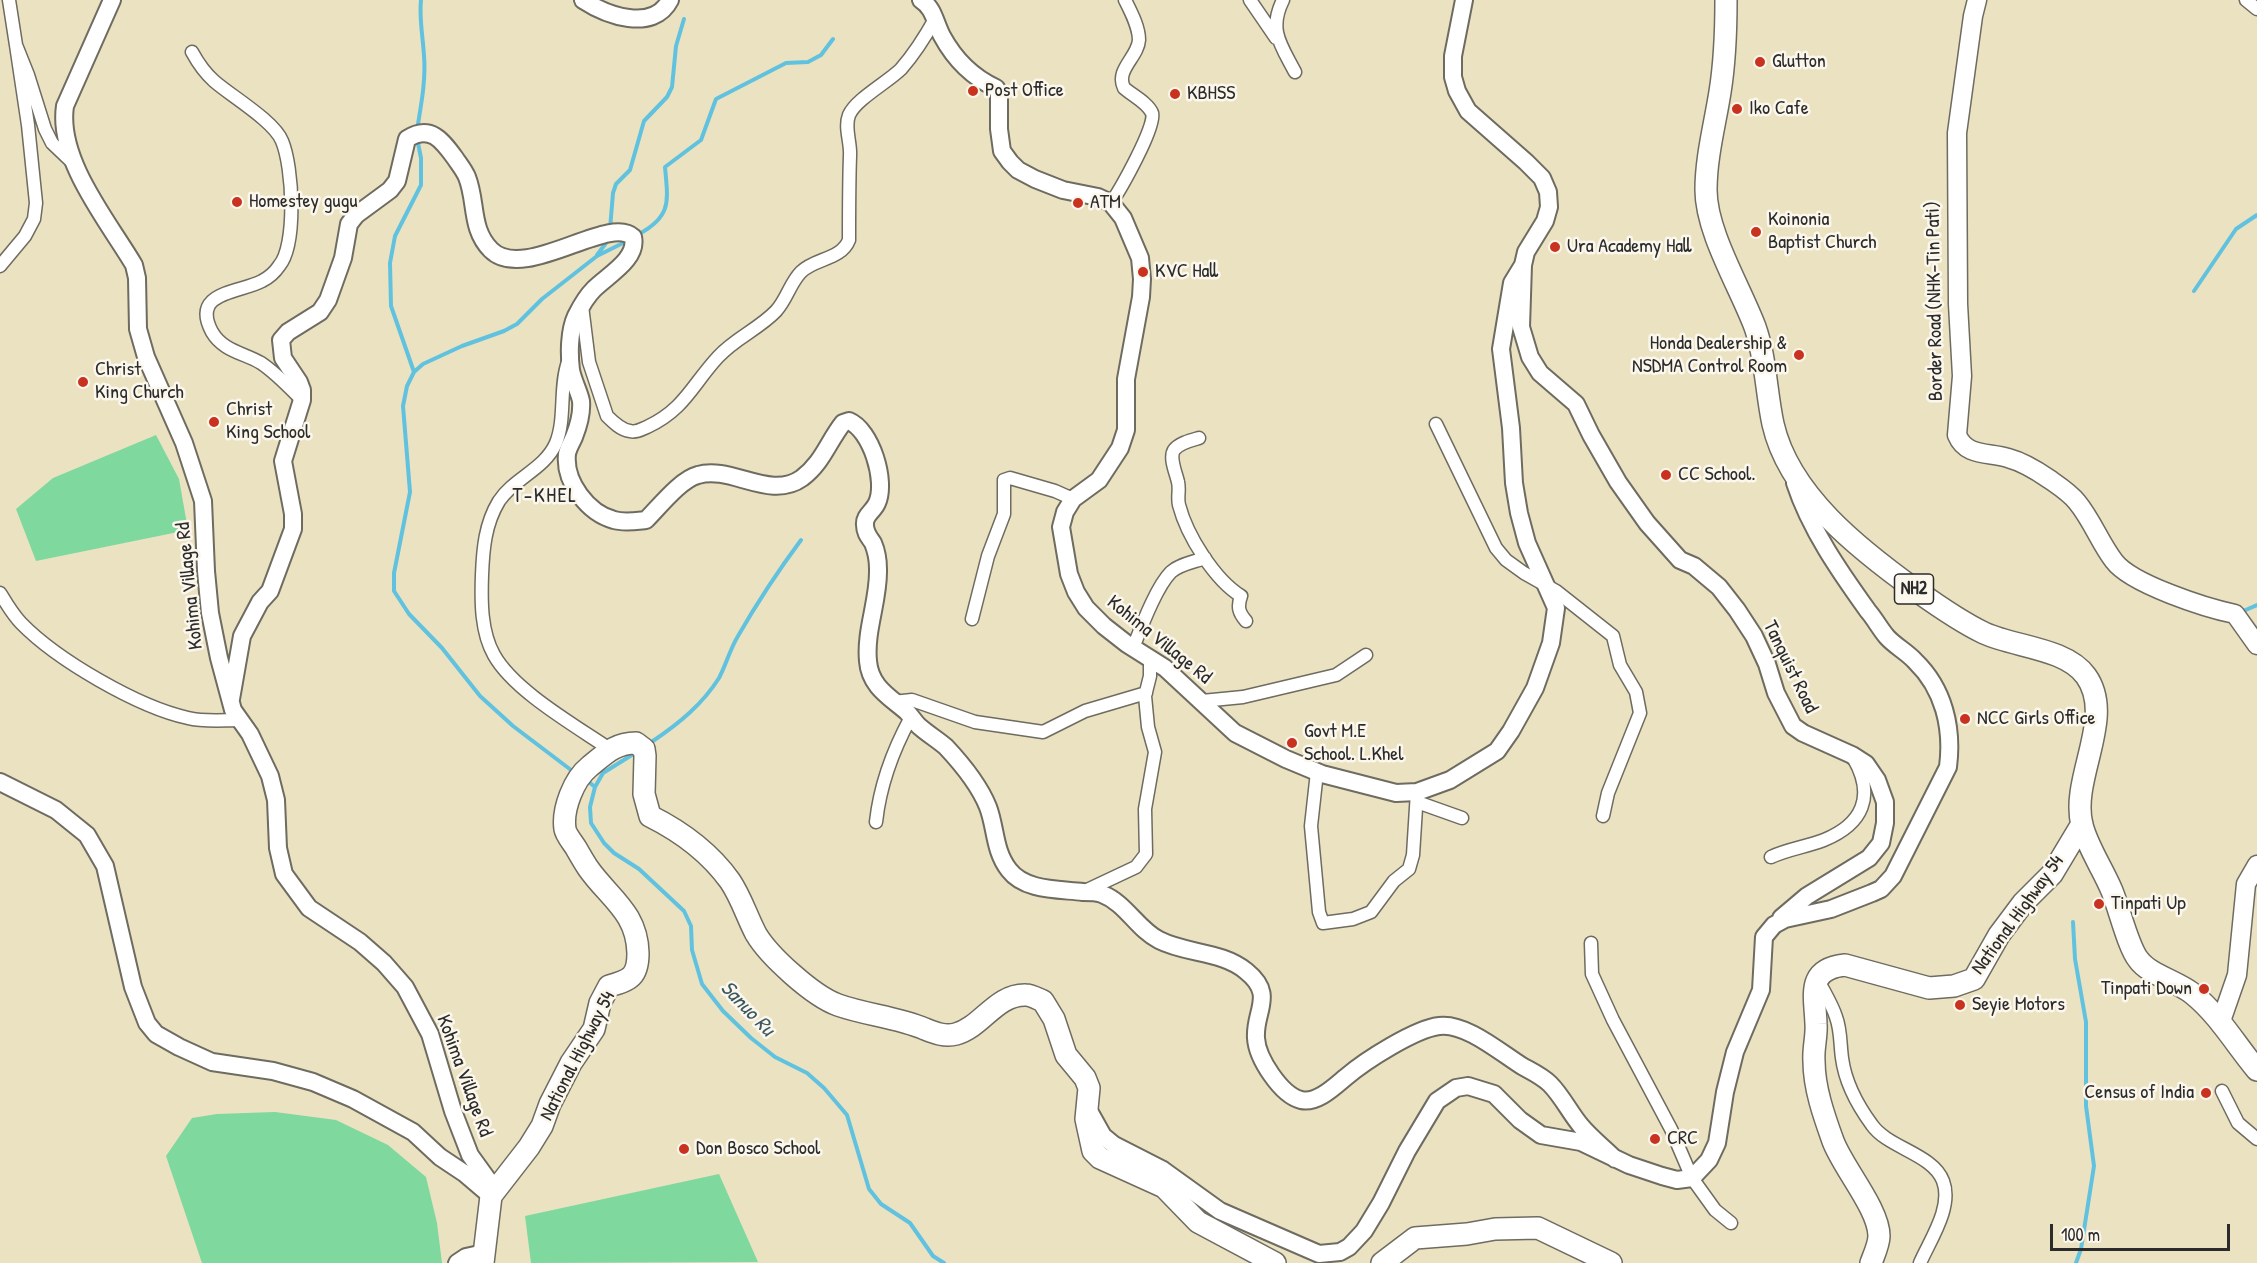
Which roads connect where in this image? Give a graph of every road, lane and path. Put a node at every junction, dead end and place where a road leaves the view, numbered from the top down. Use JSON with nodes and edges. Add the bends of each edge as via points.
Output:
{"nodes":[{"id":1,"x":9,"y":0,"type":"edge"},
{"id":2,"x":112,"y":0,"type":"edge"},
{"id":3,"x":583,"y":0,"type":"edge"},
{"id":4,"x":670,"y":0,"type":"edge"},
{"id":5,"x":921,"y":0,"type":"edge"},
{"id":6,"x":1125,"y":0,"type":"edge"},
{"id":7,"x":1250,"y":0,"type":"edge"},
{"id":8,"x":1283,"y":0,"type":"edge"},
{"id":9,"x":1464,"y":0,"type":"edge"},
{"id":10,"x":1726,"y":0,"type":"edge"},
{"id":11,"x":1977,"y":0,"type":"edge"},
{"id":12,"x":2246,"y":0,"type":"edge"},
{"id":13,"x":2257,"y":9,"type":"edge"},
{"id":14,"x":935,"y":19,"type":"junction"},
{"id":15,"x":1280,"y":44,"type":"junction"},
{"id":16,"x":16,"y":45,"type":"junction"},
{"id":17,"x":192,"y":52,"type":"dead end"},
{"id":18,"x":1295,"y":72,"type":"dead end"},
{"id":19,"x":75,"y":165,"type":"junction"},
{"id":20,"x":1112,"y":203,"type":"junction"},
{"id":21,"x":1523,"y":265,"type":"junction"},
{"id":22,"x":0,"y":266,"type":"edge"},
{"id":23,"x":582,"y":306,"type":"junction"},
{"id":24,"x":571,"y":355,"type":"junction"},
{"id":25,"x":302,"y":400,"type":"junction"},
{"id":26,"x":1436,"y":424,"type":"dead end"},
{"id":27,"x":1199,"y":438,"type":"dead end"},
{"id":28,"x":1790,"y":468,"type":"junction"},
{"id":29,"x":1073,"y":499,"type":"junction"},
{"id":30,"x":1205,"y":558,"type":"junction"},
{"id":31,"x":1548,"y":587,"type":"junction"},
{"id":32,"x":0,"y":593,"type":"edge"},
{"id":33,"x":972,"y":619,"type":"dead end"},
{"id":34,"x":1246,"y":621,"type":"dead end"},
{"id":35,"x":2257,"y":645,"type":"edge"},
{"id":36,"x":1133,"y":648,"type":"junction"},
{"id":37,"x":1366,"y":654,"type":"dead end"},
{"id":38,"x":1150,"y":657,"type":"junction"},
{"id":39,"x":1146,"y":693,"type":"junction"},
{"id":40,"x":231,"y":699,"type":"junction"},
{"id":41,"x":1202,"y":701,"type":"junction"},
{"id":42,"x":893,"y":702,"type":"junction"},
{"id":43,"x":911,"y":717,"type":"junction"},
{"id":44,"x":239,"y":720,"type":"junction"},
{"id":45,"x":610,"y":750,"type":"junction"},
{"id":46,"x":1852,"y":755,"type":"junction"},
{"id":47,"x":1317,"y":772,"type":"junction"},
{"id":48,"x":0,"y":782,"type":"edge"},
{"id":49,"x":1417,"y":797,"type":"junction"},
{"id":50,"x":1604,"y":816,"type":"dead end"},
{"id":51,"x":1462,"y":818,"type":"dead end"},
{"id":52,"x":876,"y":822,"type":"dead end"},
{"id":53,"x":2082,"y":824,"type":"junction"},
{"id":54,"x":1771,"y":857,"type":"dead end"},
{"id":55,"x":2257,"y":865,"type":"edge"},
{"id":56,"x":1083,"y":892,"type":"junction"},
{"id":57,"x":1774,"y":925,"type":"junction"},
{"id":58,"x":1591,"y":944,"type":"dead end"},
{"id":59,"x":1817,"y":979,"type":"junction"},
{"id":60,"x":2220,"y":1024,"type":"junction"},
{"id":61,"x":2257,"y":1070,"type":"edge"},
{"id":62,"x":2222,"y":1091,"type":"dead end"},
{"id":63,"x":1086,"y":1105,"type":"junction"},
{"id":64,"x":2257,"y":1139,"type":"edge"},
{"id":65,"x":1615,"y":1159,"type":"junction"},
{"id":66,"x":1692,"y":1178,"type":"junction"},
{"id":67,"x":493,"y":1194,"type":"junction"},
{"id":68,"x":1731,"y":1223,"type":"dead end"},
{"id":69,"x":484,"y":1258,"type":"edge"},
{"id":70,"x":458,"y":1263,"type":"edge"},
{"id":71,"x":1275,"y":1263,"type":"edge"},
{"id":72,"x":1382,"y":1263,"type":"edge"},
{"id":73,"x":1611,"y":1263,"type":"edge"},
{"id":74,"x":1871,"y":1263,"type":"edge"},
{"id":75,"x":1920,"y":1263,"type":"edge"}],
"edges":[{"from":1,"to":16,"type":"street"},
{"from":2,"to":19,"type":"street","name":"Kohima Village Rd","via":[[65,106],[63,120]]},
{"from":3,"to":4,"type":"street","via":[[614,15],[634,19],[658,13]]},
{"from":5,"to":14,"type":"street"},
{"from":6,"to":20,"type":"street","via":[[1138,29],[1139,43],[1123,71],[1122,83],[1148,107],[1153,118]]},
{"from":7,"to":15,"type":"street"},
{"from":8,"to":15,"type":"street","via":[[1275,20]]},
{"from":9,"to":21,"type":"street","name":"Kohima Village Rd","via":[[1453,56],[1456,91],[1468,111],[1542,178],[1548,192],[1545,221],[1526,252]]},
{"from":10,"to":28,"type":"highway","number":"NH2","via":[[1726,52],[1705,193],[1718,242],[1762,348],[1773,423]]},
{"from":11,"to":35,"type":"main road","name":"Border Road (NHK-Tin Pati)","via":[[1957,133],[1957,293],[1962,376],[1957,435],[1969,450],[2010,458],[2034,468],[2077,502],[2115,563],[2133,578],[2235,614]]},
{"from":12,"to":13,"type":"street"},
{"from":14,"to":20,"type":"street","via":[[961,65],[999,93],[1002,151],[1010,162],[1035,179]]},
{"from":14,"to":23,"type":"street","via":[[900,69],[863,98],[850,114],[846,247],[801,272],[778,309],[721,354],[687,398],[665,418],[630,432],[607,416],[589,362]]},
{"from":15,"to":18,"type":"street"},
{"from":16,"to":19,"type":"street","via":[[45,129],[52,143]]},
{"from":16,"to":22,"type":"street","via":[[36,203],[34,219],[25,236]]},
{"from":17,"to":25,"type":"street","via":[[213,80],[279,136],[290,176],[290,235],[285,257],[264,281],[213,300],[208,308],[209,324],[222,345],[262,364]]},
{"from":19,"to":40,"type":"street","name":"Kohima Village Rd","via":[[135,265],[138,328],[146,357],[184,444],[203,501],[210,613]]},
{"from":20,"to":29,"type":"street","via":[[1138,252],[1142,279],[1126,379],[1126,430],[1120,448],[1099,480]]},
{"from":21,"to":31,"type":"street","name":"Kohima Village Rd","via":[[1512,283],[1501,349],[1514,483],[1527,543]]},
{"from":21,"to":46,"type":"street","name":"Tanquist Road","via":[[1521,327],[1530,357],[1540,373],[1576,404],[1618,483],[1647,523],[1680,560],[1694,566],[1719,587],[1737,610],[1754,636],[1793,726]]},
{"from":23,"to":24,"type":"street","via":[[573,326]]},
{"from":23,"to":25,"type":"street","via":[[633,248],[633,237],[613,231],[520,259],[498,256],[476,227],[472,194],[462,169],[439,138],[416,133],[407,138],[397,181],[350,224],[328,300],[320,312],[281,340],[283,358],[299,382]]},
{"from":24,"to":42,"type":"street","via":[[571,370],[581,401],[575,436],[567,453],[569,476],[598,514],[616,521],[646,520],[687,480],[699,474],[786,485],[814,468],[843,423],[857,424],[877,461],[880,479],[878,501],[865,521],[878,572],[868,661],[876,685]]},
{"from":24,"to":45,"type":"street","via":[[564,374],[556,442],[537,467],[500,499],[485,534],[483,617],[495,656],[510,675],[526,691]]},
{"from":25,"to":40,"type":"street","via":[[283,461],[293,529],[270,591],[242,636]]},
{"from":26,"to":31,"type":"street","via":[[1496,548],[1506,560]]},
{"from":27,"to":30,"type":"street","via":[[1176,448],[1173,458],[1179,506]]},
{"from":28,"to":53,"type":"highway","number":"NH2","via":[[1823,511],[1859,547],[1919,593],[1987,634],[2046,652],[2082,671],[2089,680],[2096,705],[2083,784]]},
{"from":28,"to":57,"type":"street","via":[[1801,501],[1854,591],[1887,638],[1914,659],[1935,684],[1945,710],[1950,751],[1941,782],[1893,876],[1881,888],[1831,909]]},
{"from":29,"to":33,"type":"street","via":[[1010,478],[1004,480],[1004,514],[988,556]]},
{"from":29,"to":36,"type":"street","name":"Kohima Village Rd","via":[[1061,527],[1076,592],[1104,626]]},
{"from":30,"to":34,"type":"street","via":[[1228,588],[1241,596],[1240,613]]},
{"from":30,"to":36,"type":"street","via":[[1170,573]]},
{"from":31,"to":49,"type":"street","name":"Kohima Village Rd","via":[[1556,608],[1551,643],[1535,688],[1511,731],[1497,751]]},
{"from":31,"to":50,"type":"street","via":[[1613,636],[1620,665],[1640,703],[1640,713],[1608,793]]},
{"from":32,"to":44,"type":"street","via":[[35,637],[132,697],[189,719]]},
{"from":36,"to":38,"type":"street","name":"Kohima Village Rd"},
{"from":37,"to":41,"type":"street","via":[[1336,675],[1243,697]]},
{"from":38,"to":39,"type":"street"},
{"from":38,"to":41,"type":"street","name":"Kohima Village Rd"},
{"from":39,"to":42,"type":"street","via":[[1085,711],[1043,732],[975,722],[912,700]]},
{"from":39,"to":56,"type":"street","via":[[1155,752],[1145,809],[1146,854],[1136,867]]},
{"from":40,"to":44,"type":"street","name":"Kohima Village Rd"},
{"from":41,"to":47,"type":"street","name":"Kohima Village Rd","via":[[1235,733]]},
{"from":42,"to":43,"type":"street"},
{"from":43,"to":52,"type":"street","via":[[888,766]]},
{"from":43,"to":56,"type":"street","via":[[946,747],[970,776],[988,809],[998,851],[1010,871],[1025,883]]},
{"from":44,"to":67,"type":"street","name":"Kohima Village Rd","via":[[270,776],[284,874],[309,908],[360,942],[405,987],[430,1034],[470,1155]]},
{"from":45,"to":63,"type":"highway","name":"National Highway 54","via":[[627,742],[644,749],[644,794],[650,816],[699,847],[713,861],[731,882],[757,936],[790,972],[837,1004],[938,1034],[955,1035],[1010,999],[1027,995],[1043,1001],[1054,1019],[1066,1055],[1085,1078],[1089,1088]]},
{"from":45,"to":67,"type":"highway","name":"National Highway 54","via":[[585,770],[571,788],[565,830],[589,869],[631,922],[638,962],[629,980],[609,986],[594,1029],[571,1063],[542,1126]]},
{"from":46,"to":54,"type":"street","via":[[1865,786],[1862,809],[1844,829]]},
{"from":46,"to":57,"type":"street","name":"Tanquist Road","via":[[1877,780],[1885,802],[1881,843],[1869,858],[1793,906]]},
{"from":47,"to":49,"type":"street","name":"Kohima Village Rd"},
{"from":47,"to":49,"type":"street","via":[[1311,826],[1323,923],[1371,912],[1394,881],[1409,869]]},
{"from":48,"to":67,"type":"street","via":[[56,810],[87,835],[105,866],[133,987],[147,1023],[156,1034],[212,1062],[273,1071],[314,1082],[353,1099],[412,1132]]},
{"from":49,"to":51,"type":"street"},
{"from":53,"to":59,"type":"highway","name":"National Highway 54","via":[[2052,874],[2023,903],[1974,979],[1929,988],[1833,966]]},
{"from":53,"to":60,"type":"highway","number":"NH2","via":[[2137,959],[2193,994]]},
{"from":55,"to":60,"type":"main road","via":[[2246,884],[2237,975]]},
{"from":56,"to":65,"type":"street","via":[[1101,893],[1111,899],[1159,940],[1233,962],[1246,970],[1260,989],[1263,1003],[1256,1039],[1264,1062],[1277,1082],[1298,1100],[1317,1098],[1370,1059],[1430,1028],[1452,1026],[1544,1078],[1583,1128]]},
{"from":57,"to":66,"type":"street","via":[[1764,937],[1761,990],[1735,1052],[1717,1143],[1709,1160]]},
{"from":58,"to":66,"type":"street","via":[[1592,974]]},
{"from":59,"to":74,"type":"highway","via":[[1813,1000],[1814,1060],[1820,1101],[1834,1144],[1872,1211],[1879,1236]]},
{"from":59,"to":75,"type":"street","via":[[1837,1018],[1847,1078],[1870,1122],[1878,1134],[1923,1160],[1943,1180],[1946,1196],[1942,1212]]},
{"from":60,"to":61,"type":"highway","number":"NH2"},
{"from":62,"to":64,"type":"street","via":[[2238,1123]]},
{"from":63,"to":65,"type":"street","via":[[1096,1127],[1114,1145],[1163,1170],[1220,1211],[1319,1254],[1340,1252],[1364,1231],[1437,1101],[1456,1088],[1481,1088],[1494,1094],[1541,1135],[1581,1142]]},
{"from":63,"to":71,"type":"highway","name":"National Highway 54","via":[[1093,1151],[1100,1158],[1164,1187],[1198,1222]]},
{"from":65,"to":66,"type":"street","via":[[1670,1178]]},
{"from":66,"to":68,"type":"street","via":[[1715,1210]]},
{"from":67,"to":69,"type":"highway","name":"National Highway 54"},
{"from":69,"to":70,"type":"street","via":[[466,1257]]},
{"from":72,"to":73,"type":"highway","via":[[1415,1238],[1538,1228]]}]}
